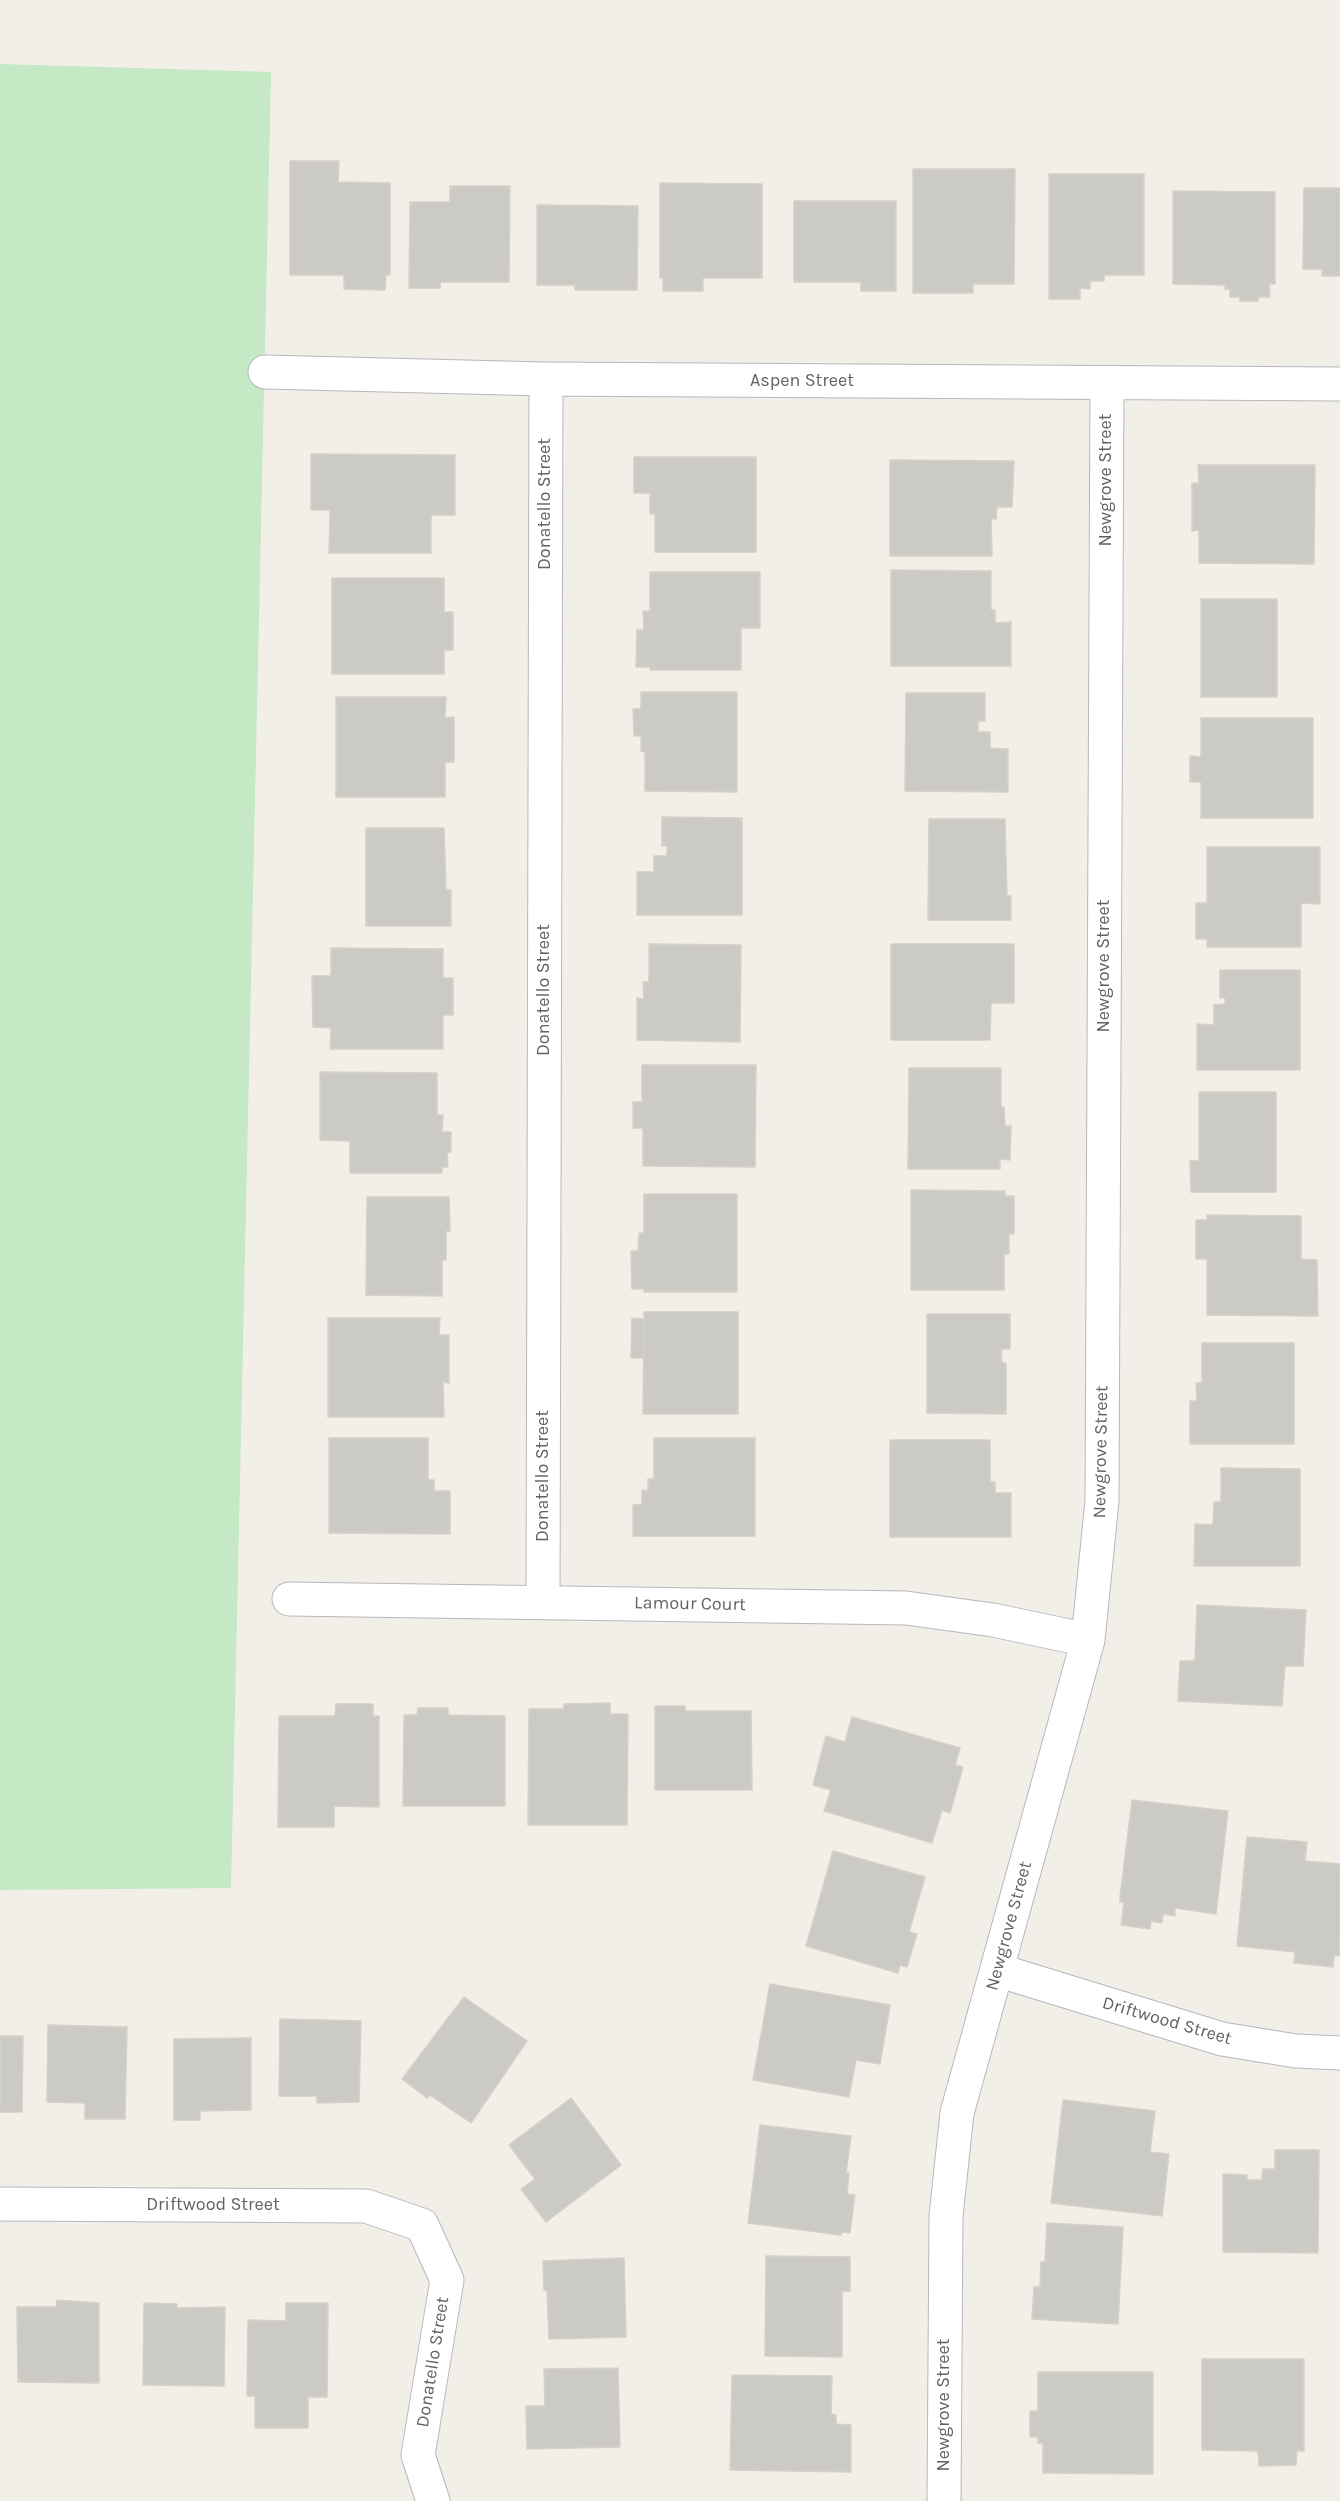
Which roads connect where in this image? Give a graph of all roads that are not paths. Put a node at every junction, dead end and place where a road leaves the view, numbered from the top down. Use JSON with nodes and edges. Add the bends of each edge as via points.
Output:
{"nodes":[{"id":1,"x":265,"y":372,"type":"dead end"},
{"id":2,"x":546,"y":379,"type":"junction"},
{"id":3,"x":1107,"y":383,"type":"junction"},
{"id":4,"x":1340,"y":384,"type":"edge"},
{"id":5,"x":289,"y":1599,"type":"dead end"},
{"id":6,"x":543,"y":1601,"type":"junction"},
{"id":7,"x":1088,"y":1640,"type":"junction"},
{"id":8,"x":997,"y":1970,"type":"junction"},
{"id":9,"x":1340,"y":2053,"type":"edge"},
{"id":10,"x":0,"y":2204,"type":"edge"},
{"id":11,"x":422,"y":2225,"type":"joint"},
{"id":12,"x":434,"y":2501,"type":"edge"},
{"id":13,"x":944,"y":2501,"type":"edge"}],
"edges":[{"from":1,"to":2,"type":"street","name":"Aspen Street"},
{"from":2,"to":3,"type":"street","name":"Aspen Street"},
{"from":2,"to":6,"type":"street","name":"Donatello Street"},
{"from":3,"to":4,"type":"street","name":"Aspen Street"},
{"from":3,"to":7,"type":"street","name":"Newgrove Street","via":[[1102,1501]]},
{"from":5,"to":6,"type":"street","name":"Lamour Court"},
{"from":6,"to":7,"type":"street","name":"Lamour Court","via":[[906,1608],[993,1620]]},
{"from":7,"to":8,"type":"street","name":"Newgrove Street"},
{"from":8,"to":9,"type":"street","name":"Driftwood Street","via":[[1222,2038],[1296,2051]]},
{"from":8,"to":13,"type":"street","name":"Newgrove Street","via":[[957,2113],[946,2216]]},
{"from":10,"to":11,"type":"street","name":"Driftwood Street","via":[[366,2206]]},
{"from":11,"to":12,"type":"street","name":"Donatello Street","via":[[447,2280],[418,2455]]}]}
